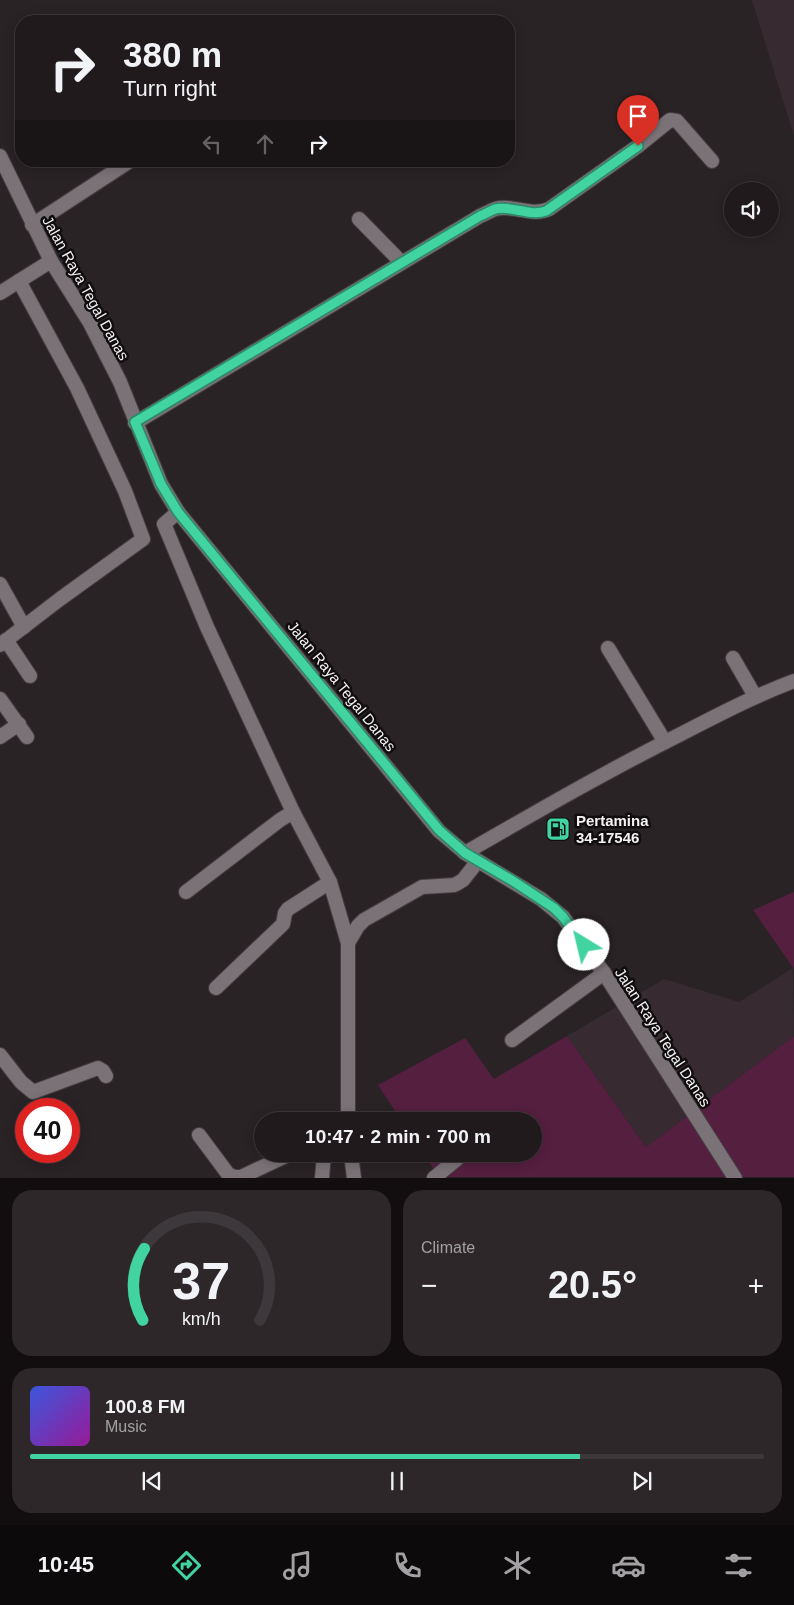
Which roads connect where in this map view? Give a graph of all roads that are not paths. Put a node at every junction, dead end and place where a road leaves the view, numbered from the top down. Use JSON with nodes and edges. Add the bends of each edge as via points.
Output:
{"nodes":[{"id":1,"x":0,"y":156,"type":"edge"},
{"id":2,"x":712,"y":161,"type":"dead end"},
{"id":3,"x":121,"y":167,"type":"edge"},
{"id":4,"x":359,"y":219,"type":"dead end"},
{"id":5,"x":32,"y":225,"type":"junction"},
{"id":6,"x":50,"y":261,"type":"junction"},
{"id":7,"x":401,"y":262,"type":"junction"},
{"id":8,"x":19,"y":281,"type":"junction"},
{"id":9,"x":0,"y":293,"type":"edge"},
{"id":10,"x":135,"y":422,"type":"junction"},
{"id":11,"x":178,"y":512,"type":"junction"},
{"id":12,"x":0,"y":584,"type":"edge"},
{"id":13,"x":24,"y":627,"type":"junction"},
{"id":14,"x":3,"y":642,"type":"edge"},
{"id":15,"x":608,"y":648,"type":"dead end"},
{"id":16,"x":733,"y":658,"type":"dead end"},
{"id":17,"x":30,"y":676,"type":"dead end"},
{"id":18,"x":794,"y":681,"type":"edge"},
{"id":19,"x":755,"y":696,"type":"junction"},
{"id":20,"x":0,"y":699,"type":"edge"},
{"id":21,"x":19,"y":724,"type":"junction"},
{"id":22,"x":0,"y":737,"type":"edge"},
{"id":23,"x":27,"y":737,"type":"dead end"},
{"id":24,"x":665,"y":742,"type":"junction"},
{"id":25,"x":287,"y":816,"type":"junction"},
{"id":26,"x":465,"y":853,"type":"junction"},
{"id":27,"x":478,"y":861,"type":"junction"},
{"id":28,"x":326,"y":885,"type":"junction"},
{"id":29,"x":186,"y":892,"type":"dead end"},
{"id":30,"x":348,"y":943,"type":"junction"},
{"id":31,"x":604,"y":973,"type":"junction"},
{"id":32,"x":216,"y":988,"type":"dead end"},
{"id":33,"x":512,"y":1040,"type":"dead end"},
{"id":34,"x":0,"y":1055,"type":"edge"},
{"id":35,"x":106,"y":1076,"type":"dead end"},
{"id":36,"x":348,"y":1112,"type":"edge"},
{"id":37,"x":199,"y":1135,"type":"dead end"},
{"id":38,"x":273,"y":1162,"type":"edge"},
{"id":39,"x":323,"y":1162,"type":"edge"},
{"id":40,"x":352,"y":1162,"type":"edge"},
{"id":41,"x":453,"y":1162,"type":"edge"},
{"id":42,"x":322,"y":1178,"type":"edge"},
{"id":43,"x":354,"y":1178,"type":"edge"},
{"id":44,"x":434,"y":1178,"type":"edge"},
{"id":45,"x":735,"y":1178,"type":"edge"}],
"edges":[{"from":1,"to":5,"type":"street","name":"Jalan Raya Tegal Danas"},
{"from":2,"to":7,"type":"street","via":[[677,120],[673,120],[549,209],[538,213],[495,209]]},
{"from":3,"to":5,"type":"street"},
{"from":4,"to":7,"type":"street"},
{"from":5,"to":6,"type":"street","name":"Jalan Raya Tegal Danas"},
{"from":6,"to":8,"type":"street"},
{"from":6,"to":10,"type":"street","name":"Jalan Raya Tegal Danas","via":[[90,323],[120,382]]},
{"from":7,"to":10,"type":"street"},
{"from":8,"to":9,"type":"street"},
{"from":8,"to":13,"type":"street","via":[[77,388],[125,491],[142,539]]},
{"from":10,"to":11,"type":"street","name":"Jalan Raya Tegal Danas","via":[[161,484]]},
{"from":11,"to":25,"type":"street","via":[[164,524]]},
{"from":11,"to":26,"type":"street","name":"Jalan Raya Tegal Danas","via":[[439,830]]},
{"from":12,"to":13,"type":"street"},
{"from":13,"to":14,"type":"street"},
{"from":14,"to":17,"type":"street"},
{"from":15,"to":24,"type":"street"},
{"from":16,"to":19,"type":"street"},
{"from":18,"to":19,"type":"street"},
{"from":19,"to":24,"type":"street"},
{"from":20,"to":21,"type":"street"},
{"from":21,"to":22,"type":"street"},
{"from":21,"to":23,"type":"street"},
{"from":24,"to":26,"type":"street"},
{"from":25,"to":28,"type":"street"},
{"from":25,"to":29,"type":"street"},
{"from":26,"to":27,"type":"street","name":"Jalan Raya Tegal Danas"},
{"from":27,"to":30,"type":"street","via":[[458,883],[422,887],[364,920]]},
{"from":27,"to":31,"type":"street","name":"Jalan Raya Tegal Danas","via":[[554,908]]},
{"from":28,"to":30,"type":"street"},
{"from":28,"to":32,"type":"street","via":[[288,908],[283,924]]},
{"from":30,"to":36,"type":"street"},
{"from":31,"to":33,"type":"street"},
{"from":31,"to":45,"type":"street","name":"Jalan Raya Tegal Danas"},
{"from":34,"to":35,"type":"street","via":[[20,1082],[33,1092],[98,1068]]},
{"from":37,"to":38,"type":"street","via":[[228,1174],[234,1177]]},
{"from":39,"to":42,"type":"street"},
{"from":40,"to":43,"type":"street"},
{"from":41,"to":44,"type":"street"}]}
